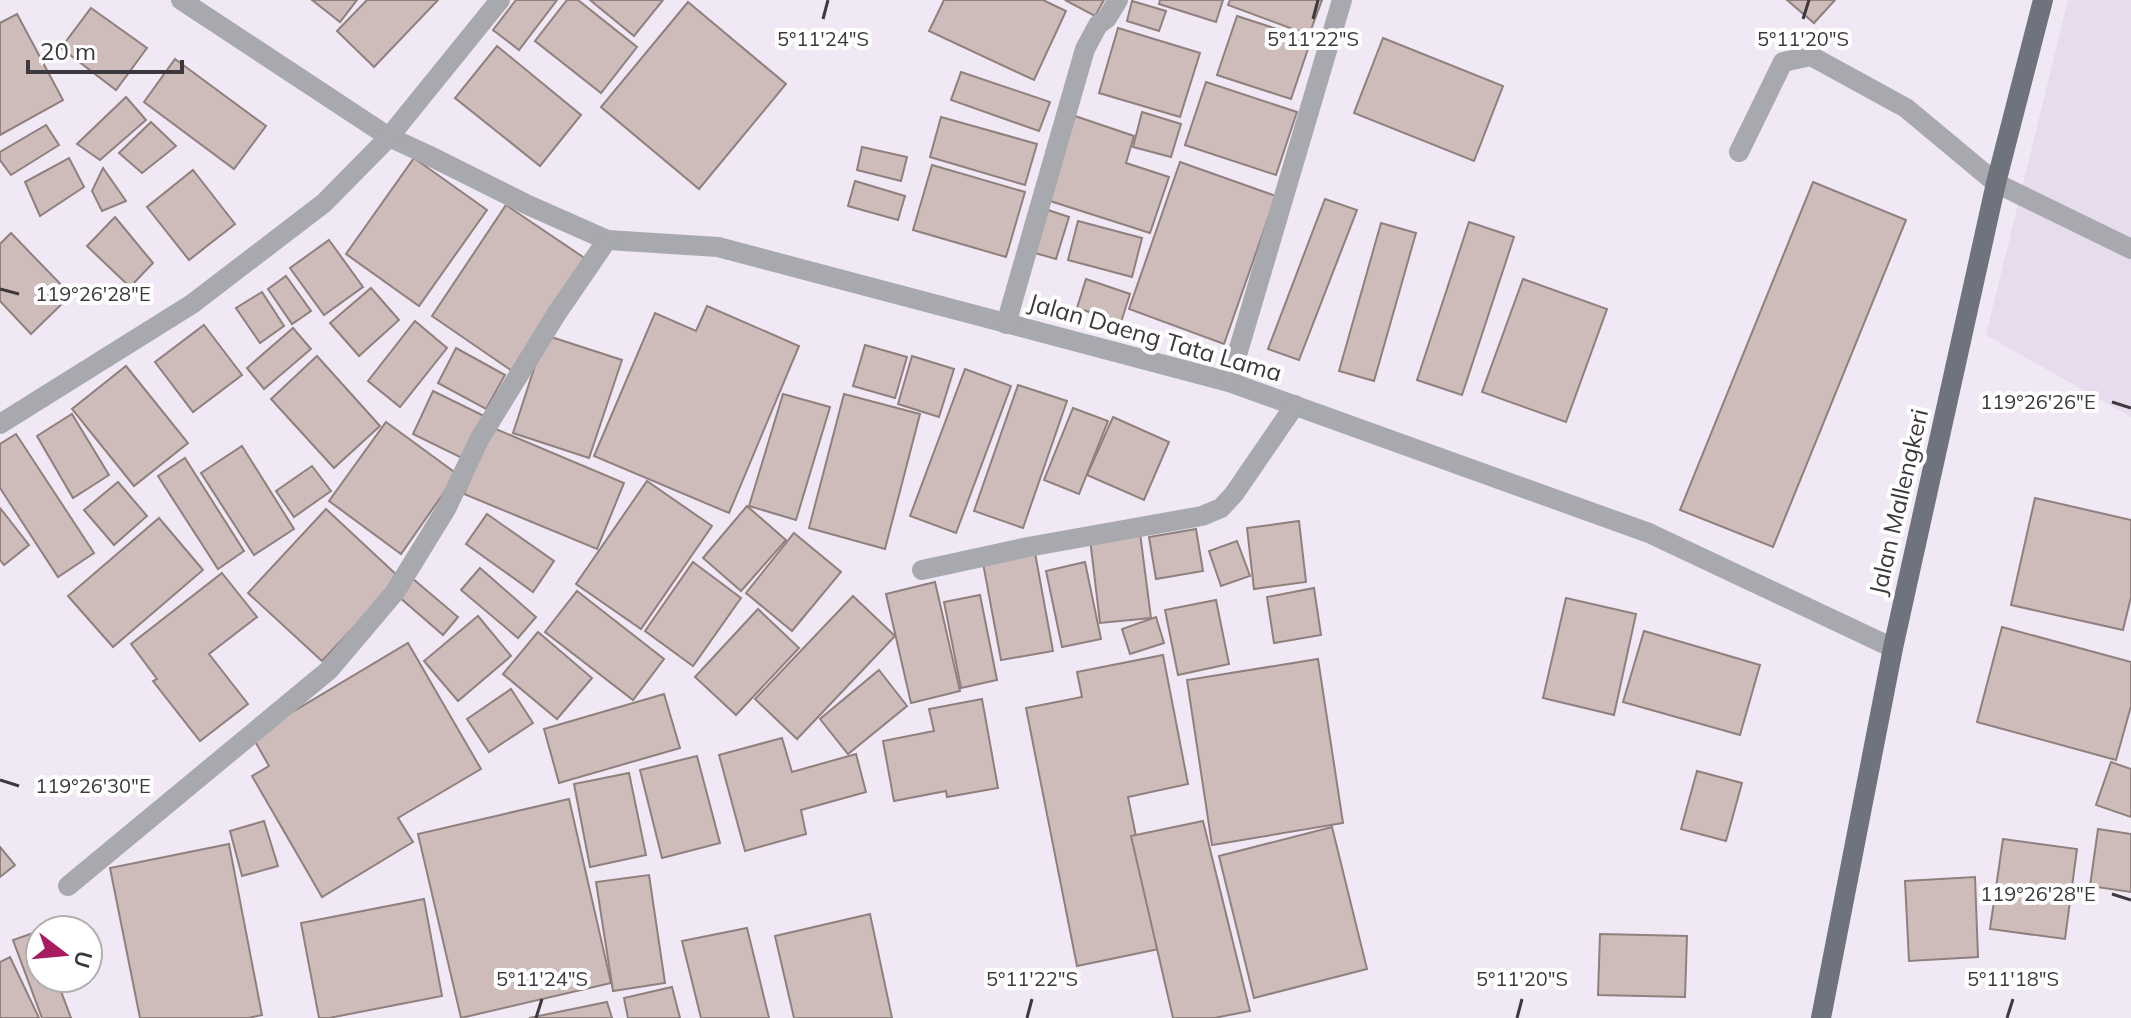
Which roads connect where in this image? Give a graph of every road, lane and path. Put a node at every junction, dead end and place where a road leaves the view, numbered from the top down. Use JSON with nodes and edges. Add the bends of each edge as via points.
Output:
{"nodes":[{"id":1,"x":181,"y":0,"type":"edge"},
{"id":2,"x":500,"y":0,"type":"edge"},
{"id":3,"x":1118,"y":0,"type":"edge"},
{"id":4,"x":1342,"y":0,"type":"edge"},
{"id":5,"x":2043,"y":0,"type":"edge"},
{"id":6,"x":389,"y":137,"type":"junction"},
{"id":7,"x":1739,"y":152,"type":"dead end"},
{"id":8,"x":1996,"y":183,"type":"junction"},
{"id":9,"x":607,"y":240,"type":"junction"},
{"id":10,"x":2131,"y":249,"type":"edge"},
{"id":11,"x":1006,"y":324,"type":"junction"},
{"id":12,"x":1229,"y":382,"type":"junction"},
{"id":13,"x":1295,"y":405,"type":"junction"},
{"id":14,"x":0,"y":424,"type":"edge"},
{"id":15,"x":922,"y":570,"type":"dead end"},
{"id":16,"x":1893,"y":648,"type":"junction"},
{"id":17,"x":68,"y":886,"type":"dead end"},
{"id":18,"x":1821,"y":1018,"type":"edge"}],
"edges":[{"from":1,"to":6,"type":"street","name":"Jalan Daeng Tata Lama"},
{"from":2,"to":6,"type":"street"},
{"from":3,"to":11,"type":"street","via":[[1085,49]]},
{"from":4,"to":12,"type":"street"},
{"from":5,"to":8,"type":"main road","name":"Jalan Mallengkeri"},
{"from":6,"to":9,"type":"street","name":"Jalan Daeng Tata Lama"},
{"from":6,"to":14,"type":"street","via":[[324,203],[192,304]]},
{"from":7,"to":8,"type":"street","via":[[1783,62],[1811,56],[1906,108]]},
{"from":8,"to":10,"type":"street"},
{"from":8,"to":16,"type":"main road","name":"Jalan Mallengkeri"},
{"from":9,"to":11,"type":"street","name":"Jalan Daeng Tata Lama","via":[[718,247]]},
{"from":9,"to":17,"type":"street","via":[[480,438],[446,509],[395,592],[329,670]]},
{"from":11,"to":12,"type":"street","name":"Jalan Daeng Tata Lama"},
{"from":12,"to":13,"type":"street","name":"Jalan Daeng Tata Lama"},
{"from":13,"to":15,"type":"street","via":[[1221,508]]},
{"from":13,"to":16,"type":"street","name":"Jalan Daeng Tata Lama","via":[[1649,533]]},
{"from":16,"to":18,"type":"main road","name":"Jalan Mallengkeri"}]}
